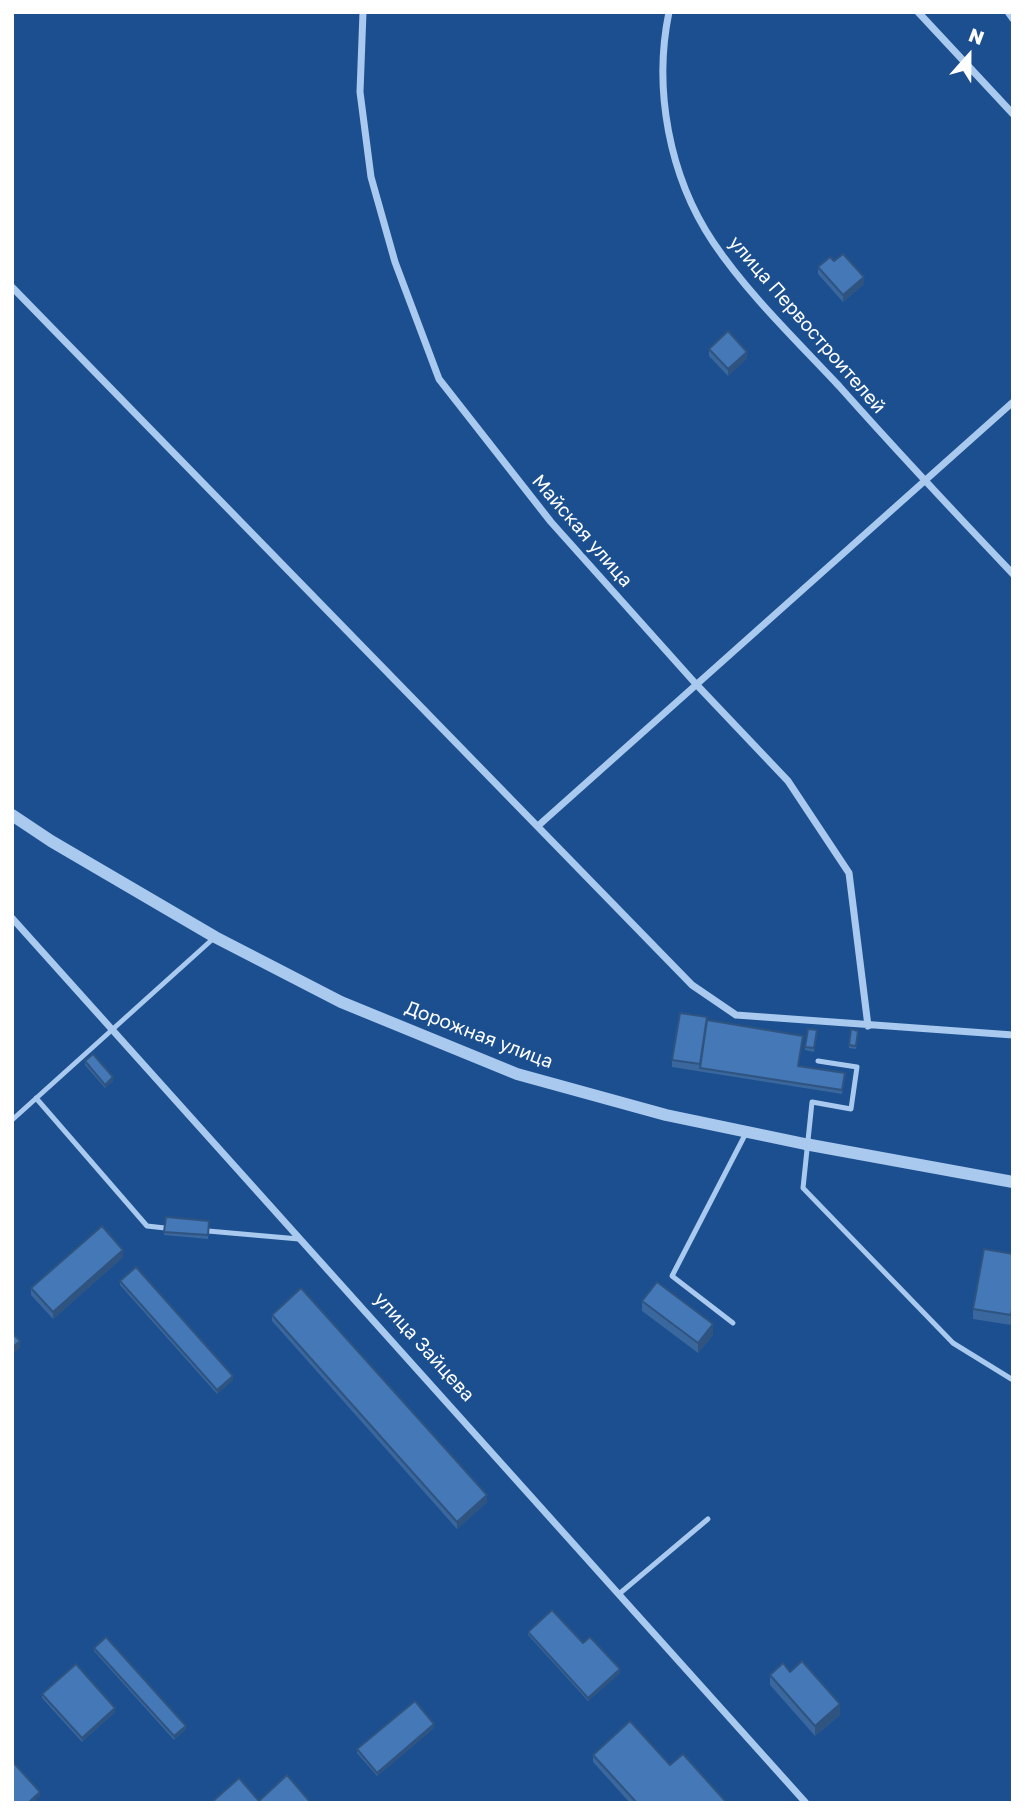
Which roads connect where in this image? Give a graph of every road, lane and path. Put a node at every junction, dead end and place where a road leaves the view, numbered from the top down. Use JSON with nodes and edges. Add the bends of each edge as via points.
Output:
{"nodes":[{"id":1,"x":363,"y":12,"type":"edge"},
{"id":2,"x":669,"y":12,"type":"edge"},
{"id":3,"x":918,"y":12,"type":"edge"},
{"id":4,"x":1008,"y":12,"type":"edge"},
{"id":5,"x":1013,"y":19,"type":"edge"},
{"id":6,"x":1013,"y":114,"type":"edge"},
{"id":7,"x":12,"y":287,"type":"edge"},
{"id":8,"x":1013,"y":402,"type":"edge"},
{"id":9,"x":923,"y":480,"type":"junction"},
{"id":10,"x":1013,"y":574,"type":"edge"},
{"id":11,"x":695,"y":683,"type":"junction"},
{"id":12,"x":12,"y":815,"type":"edge"},
{"id":13,"x":539,"y":825,"type":"junction"},
{"id":14,"x":12,"y":918,"type":"edge"},
{"id":15,"x":215,"y":937,"type":"junction"},
{"id":16,"x":868,"y":1026,"type":"junction"},
{"id":17,"x":113,"y":1030,"type":"junction"},
{"id":18,"x":1013,"y":1035,"type":"edge"},
{"id":19,"x":818,"y":1061,"type":"dead end"},
{"id":20,"x":36,"y":1098,"type":"junction"},
{"id":21,"x":12,"y":1120,"type":"edge"},
{"id":22,"x":746,"y":1132,"type":"junction"},
{"id":23,"x":805,"y":1144,"type":"junction"},
{"id":24,"x":1013,"y":1182,"type":"edge"},
{"id":25,"x":165,"y":1228,"type":"edge"},
{"id":26,"x":208,"y":1231,"type":"edge"},
{"id":27,"x":301,"y":1240,"type":"junction"},
{"id":28,"x":733,"y":1323,"type":"dead end"},
{"id":29,"x":1013,"y":1380,"type":"edge"},
{"id":30,"x":708,"y":1518,"type":"dead end"},
{"id":31,"x":619,"y":1594,"type":"junction"},
{"id":32,"x":806,"y":1803,"type":"edge"}],
"edges":[{"from":1,"to":11,"type":"street","name":"Майская улица","via":[[360,92],[371,177],[395,262],[439,379],[551,522]]},
{"from":2,"to":9,"type":"street","name":"улица Первостроителей","via":[[663,108],[677,168],[712,241]]},
{"from":3,"to":6,"type":"street"},
{"from":4,"to":5,"type":"street"},
{"from":7,"to":13,"type":"street"},
{"from":8,"to":9,"type":"street"},
{"from":9,"to":10,"type":"street","name":"улица Первостроителей"},
{"from":9,"to":11,"type":"street"},
{"from":11,"to":13,"type":"street"},
{"from":11,"to":16,"type":"street","name":"Майская улица","via":[[788,781],[849,873]]},
{"from":12,"to":15,"type":"street","name":"Дорожная улица"},
{"from":13,"to":16,"type":"street","via":[[692,985],[736,1015]]},
{"from":14,"to":17,"type":"street","name":"улица Зайцева"},
{"from":15,"to":17,"type":"lane"},
{"from":15,"to":22,"type":"street","name":"Дорожная улица","via":[[341,1002],[517,1073]]},
{"from":16,"to":18,"type":"street"},
{"from":17,"to":20,"type":"lane"},
{"from":17,"to":27,"type":"street","name":"улица Зайцева"},
{"from":19,"to":23,"type":"lane","via":[[857,1067],[851,1109],[812,1102]]},
{"from":20,"to":21,"type":"lane"},
{"from":20,"to":25,"type":"lane","via":[[147,1226]]},
{"from":22,"to":23,"type":"street","name":"Дорожная улица"},
{"from":22,"to":28,"type":"lane","via":[[672,1276]]},
{"from":23,"to":24,"type":"street","name":"Дорожная улица"},
{"from":23,"to":29,"type":"lane","via":[[803,1188],[953,1343]]},
{"from":26,"to":27,"type":"lane"},
{"from":27,"to":31,"type":"street","name":"улица Зайцева"},
{"from":30,"to":31,"type":"lane"},
{"from":31,"to":32,"type":"street","name":"улица Зайцева"}]}
